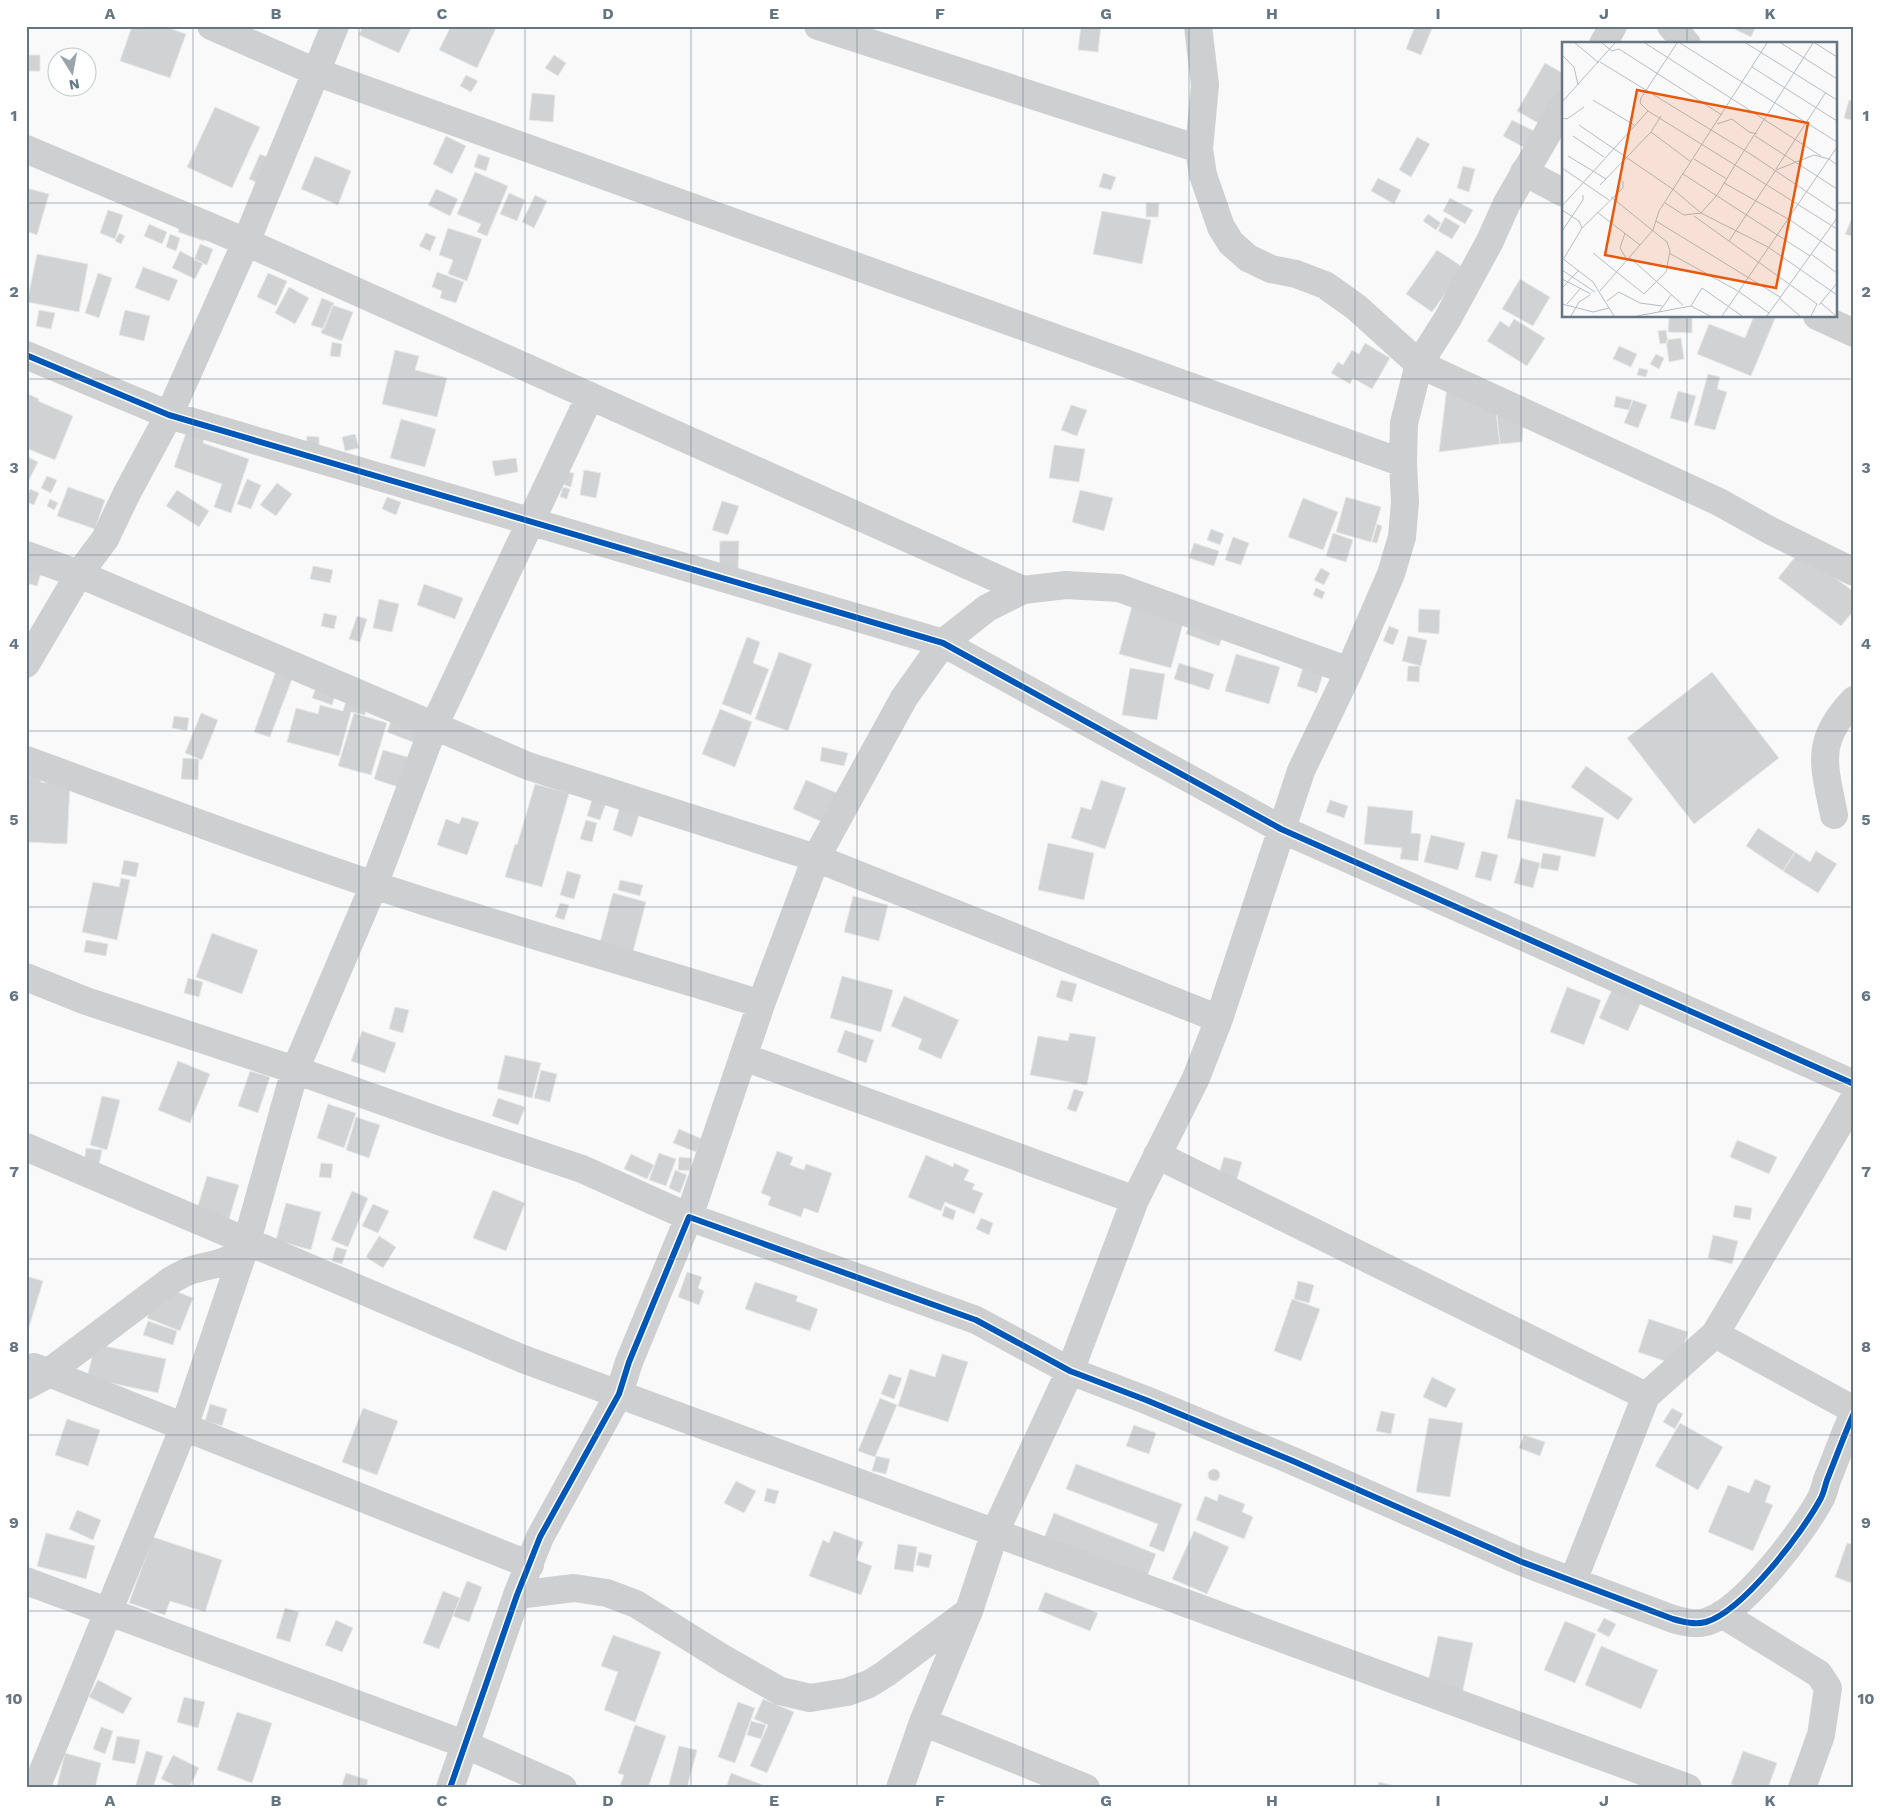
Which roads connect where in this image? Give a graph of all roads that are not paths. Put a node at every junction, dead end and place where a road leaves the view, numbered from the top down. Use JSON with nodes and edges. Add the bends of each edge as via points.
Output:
{"nodes":[{"id":1,"x":210,"y":26,"type":"edge"},
{"id":2,"x":335,"y":26,"type":"edge"},
{"id":3,"x":818,"y":26,"type":"edge"},
{"id":4,"x":1198,"y":26,"type":"edge"},
{"id":5,"x":1613,"y":26,"type":"edge"},
{"id":6,"x":1670,"y":26,"type":"edge"},
{"id":7,"x":1604,"y":42,"type":"edge"},
{"id":8,"x":1685,"y":42,"type":"edge"},
{"id":9,"x":316,"y":72,"type":"junction"},
{"id":10,"x":1562,"y":108,"type":"edge"},
{"id":11,"x":26,"y":149,"type":"edge"},
{"id":12,"x":1198,"y":149,"type":"junction"},
{"id":13,"x":1524,"y":172,"type":"junction"},
{"id":14,"x":1562,"y":192,"type":"edge"},
{"id":15,"x":246,"y":242,"type":"junction"},
{"id":16,"x":1821,"y":318,"type":"edge"},
{"id":17,"x":1854,"y":334,"type":"edge"},
{"id":18,"x":26,"y":355,"type":"edge"},
{"id":19,"x":1419,"y":364,"type":"junction"},
{"id":20,"x":590,"y":396,"type":"junction"},
{"id":21,"x":169,"y":415,"type":"junction"},
{"id":22,"x":1403,"y":462,"type":"junction"},
{"id":23,"x":531,"y":521,"type":"junction"},
{"id":24,"x":26,"y":555,"type":"edge"},
{"id":25,"x":1854,"y":572,"type":"edge"},
{"id":26,"x":79,"y":574,"type":"junction"},
{"id":27,"x":1023,"y":590,"type":"junction"},
{"id":28,"x":943,"y":643,"type":"junction"},
{"id":29,"x":26,"y":664,"type":"edge"},
{"id":30,"x":1349,"y":671,"type":"junction"},
{"id":31,"x":1854,"y":700,"type":"edge"},
{"id":32,"x":434,"y":726,"type":"junction"},
{"id":33,"x":26,"y":760,"type":"edge"},
{"id":34,"x":1834,"y":815,"type":"dead end"},
{"id":35,"x":1281,"y":829,"type":"junction"},
{"id":36,"x":816,"y":858,"type":"junction"},
{"id":37,"x":374,"y":885,"type":"junction"},
{"id":38,"x":26,"y":977,"type":"edge"},
{"id":39,"x":761,"y":1004,"type":"junction"},
{"id":40,"x":1219,"y":1019,"type":"junction"},
{"id":41,"x":744,"y":1057,"type":"junction"},
{"id":42,"x":295,"y":1070,"type":"junction"},
{"id":43,"x":1854,"y":1084,"type":"edge"},
{"id":44,"x":1854,"y":1099,"type":"edge"},
{"id":45,"x":26,"y":1147,"type":"edge"},
{"id":46,"x":1157,"y":1156,"type":"junction"},
{"id":47,"x":1135,"y":1200,"type":"junction"},
{"id":48,"x":690,"y":1217,"type":"junction"},
{"id":49,"x":247,"y":1241,"type":"junction"},
{"id":50,"x":1715,"y":1334,"type":"junction"},
{"id":51,"x":1070,"y":1371,"type":"junction"},
{"id":52,"x":33,"y":1374,"type":"edge"},
{"id":53,"x":619,"y":1394,"type":"junction"},
{"id":54,"x":1646,"y":1396,"type":"junction"},
{"id":55,"x":1851,"y":1425,"type":"edge"},
{"id":56,"x":184,"y":1427,"type":"junction"},
{"id":57,"x":995,"y":1532,"type":"junction"},
{"id":58,"x":530,"y":1565,"type":"junction"},
{"id":59,"x":26,"y":1581,"type":"edge"},
{"id":60,"x":1573,"y":1581,"type":"junction"},
{"id":61,"x":516,"y":1595,"type":"junction"},
{"id":62,"x":969,"y":1611,"type":"junction"},
{"id":63,"x":108,"y":1612,"type":"junction"},
{"id":64,"x":1722,"y":1614,"type":"junction"},
{"id":65,"x":923,"y":1722,"type":"junction"},
{"id":66,"x":464,"y":1744,"type":"junction"},
{"id":67,"x":36,"y":1788,"type":"edge"},
{"id":68,"x":450,"y":1788,"type":"edge"},
{"id":69,"x":563,"y":1788,"type":"edge"},
{"id":70,"x":900,"y":1788,"type":"edge"},
{"id":71,"x":1086,"y":1788,"type":"edge"},
{"id":72,"x":1688,"y":1788,"type":"edge"},
{"id":73,"x":1802,"y":1788,"type":"edge"}],
"edges":[{"from":1,"to":9,"type":"street"},
{"from":2,"to":9,"type":"street"},
{"from":3,"to":12,"type":"street"},
{"from":4,"to":12,"type":"street","via":[[1205,86]]},
{"from":5,"to":7,"type":"street"},
{"from":6,"to":8,"type":"street"},
{"from":9,"to":15,"type":"street"},
{"from":9,"to":22,"type":"street"},
{"from":10,"to":13,"type":"street"},
{"from":11,"to":15,"type":"street"},
{"from":12,"to":19,"type":"street","via":[[1203,175],[1221,227],[1232,243],[1248,258],[1271,269],[1325,285]]},
{"from":13,"to":14,"type":"street"},
{"from":13,"to":19,"type":"street","via":[[1448,318]]},
{"from":15,"to":20,"type":"street"},
{"from":15,"to":21,"type":"street"},
{"from":16,"to":17,"type":"street"},
{"from":18,"to":21,"type":"street"},
{"from":19,"to":22,"type":"street","via":[[1404,423]]},
{"from":19,"to":25,"type":"street","via":[[1719,502]]},
{"from":20,"to":23,"type":"street"},
{"from":20,"to":27,"type":"street"},
{"from":21,"to":23,"type":"street"},
{"from":21,"to":26,"type":"street","via":[[105,540]]},
{"from":22,"to":30,"type":"street","via":[[1405,502],[1402,537],[1391,574]]},
{"from":23,"to":28,"type":"street"},
{"from":23,"to":32,"type":"street"},
{"from":24,"to":26,"type":"street"},
{"from":26,"to":29,"type":"street"},
{"from":26,"to":32,"type":"street"},
{"from":27,"to":28,"type":"street","via":[[987,608]]},
{"from":27,"to":30,"type":"street","via":[[1066,585],[1119,588]]},
{"from":28,"to":35,"type":"street"},
{"from":28,"to":36,"type":"street","via":[[904,698]]},
{"from":30,"to":35,"type":"street","via":[[1301,771]]},
{"from":31,"to":34,"type":"street","via":[[1826,740],[1824,764]]},
{"from":32,"to":36,"type":"street","via":[[528,766]]},
{"from":32,"to":37,"type":"street"},
{"from":33,"to":37,"type":"street"},
{"from":35,"to":40,"type":"street"},
{"from":35,"to":43,"type":"street"},
{"from":36,"to":39,"type":"street"},
{"from":36,"to":40,"type":"street"},
{"from":37,"to":39,"type":"street"},
{"from":37,"to":42,"type":"street"},
{"from":38,"to":42,"type":"street","via":[[86,1001]]},
{"from":39,"to":41,"type":"street"},
{"from":40,"to":46,"type":"street","via":[[1196,1078]]},
{"from":41,"to":47,"type":"street"},
{"from":41,"to":48,"type":"street"},
{"from":42,"to":48,"type":"street","via":[[582,1169]]},
{"from":42,"to":49,"type":"street"},
{"from":44,"to":50,"type":"street"},
{"from":45,"to":49,"type":"street"},
{"from":46,"to":47,"type":"street"},
{"from":46,"to":54,"type":"street"},
{"from":47,"to":51,"type":"street"},
{"from":48,"to":51,"type":"street","via":[[976,1320]]},
{"from":48,"to":53,"type":"street","via":[[629,1362]]},
{"from":49,"to":52,"type":"street","via":[[232,1259],[190,1271],[170,1281]]},
{"from":49,"to":53,"type":"street","via":[[523,1359]]},
{"from":49,"to":56,"type":"street"},
{"from":50,"to":54,"type":"street"},
{"from":50,"to":55,"type":"street"},
{"from":51,"to":57,"type":"street"},
{"from":51,"to":60,"type":"street","via":[[1284,1457],[1522,1562]]},
{"from":52,"to":56,"type":"street"},
{"from":53,"to":57,"type":"street"},
{"from":53,"to":58,"type":"street","via":[[540,1537]]},
{"from":54,"to":60,"type":"street"},
{"from":55,"to":64,"type":"street","via":[[1813,1512],[1774,1566]]},
{"from":56,"to":58,"type":"street"},
{"from":56,"to":63,"type":"street"},
{"from":57,"to":62,"type":"street"},
{"from":57,"to":72,"type":"street"},
{"from":58,"to":61,"type":"street"},
{"from":59,"to":63,"type":"street"},
{"from":60,"to":64,"type":"street","via":[[1692,1624],[1707,1622]]},
{"from":61,"to":62,"type":"street","via":[[574,1588],[607,1592],[636,1604],[780,1691],[810,1698],[847,1692],[869,1684]]},
{"from":61,"to":66,"type":"street"},
{"from":62,"to":65,"type":"street"},
{"from":63,"to":66,"type":"street"},
{"from":63,"to":67,"type":"street"},
{"from":64,"to":73,"type":"street","via":[[1820,1674],[1828,1688],[1821,1736]]},
{"from":65,"to":70,"type":"street"},
{"from":65,"to":71,"type":"street"},
{"from":66,"to":68,"type":"street"},
{"from":66,"to":69,"type":"street"}]}
